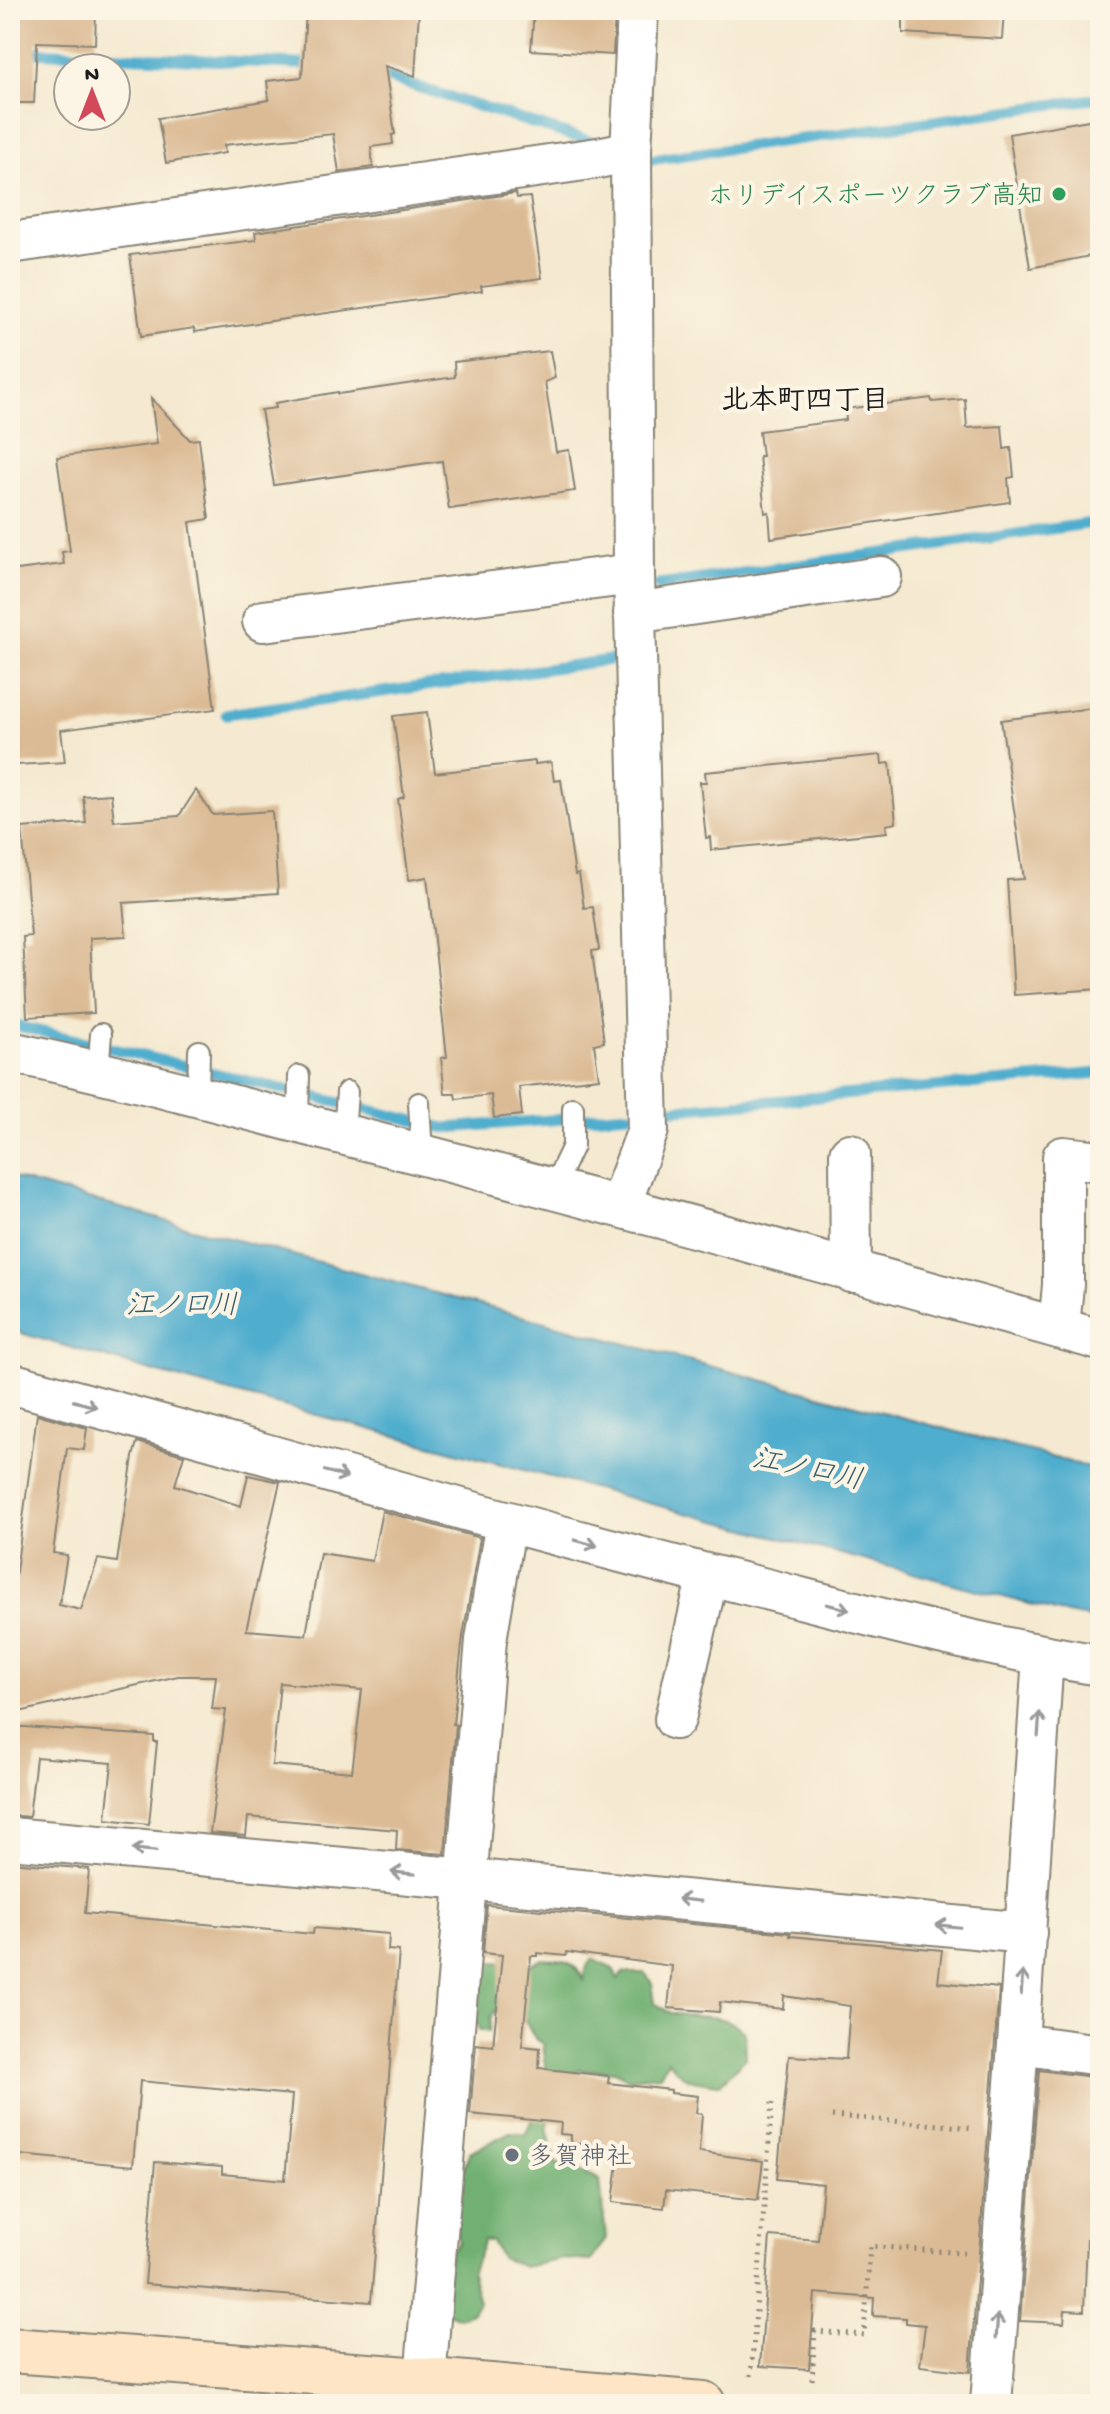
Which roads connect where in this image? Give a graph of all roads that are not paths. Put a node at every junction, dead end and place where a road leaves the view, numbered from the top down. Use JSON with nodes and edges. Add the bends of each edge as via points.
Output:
{"nodes":[{"id":1,"x":638,"y":10,"type":"edge"},
{"id":2,"x":631,"y":151,"type":"junction"},
{"id":3,"x":10,"y":243,"type":"edge"},
{"id":4,"x":634,"y":574,"type":"junction"},
{"id":5,"x":881,"y":577,"type":"dead end"},
{"id":6,"x":634,"y":613,"type":"junction"},
{"id":7,"x":263,"y":621,"type":"dead end"},
{"id":8,"x":199,"y":1051,"type":"dead end"},
{"id":9,"x":10,"y":1052,"type":"edge"},
{"id":10,"x":299,"y":1076,"type":"dead end"},
{"id":11,"x":347,"y":1092,"type":"dead end"},
{"id":12,"x":198,"y":1097,"type":"junction"},
{"id":13,"x":419,"y":1103,"type":"dead end"},
{"id":14,"x":573,"y":1108,"type":"dead end"},
{"id":15,"x":298,"y":1122,"type":"junction"},
{"id":16,"x":344,"y":1134,"type":"junction"},
{"id":17,"x":422,"y":1154,"type":"junction"},
{"id":18,"x":850,"y":1154,"type":"dead end"},
{"id":19,"x":1100,"y":1161,"type":"edge"},
{"id":20,"x":553,"y":1188,"type":"junction"},
{"id":21,"x":620,"y":1205,"type":"junction"},
{"id":22,"x":851,"y":1272,"type":"junction"},
{"id":23,"x":1059,"y":1328,"type":"junction"},
{"id":24,"x":1100,"y":1340,"type":"edge"},
{"id":25,"x":10,"y":1383,"type":"edge"},
{"id":26,"x":506,"y":1522,"type":"junction"},
{"id":27,"x":708,"y":1575,"type":"junction"},
{"id":28,"x":1043,"y":1656,"type":"junction"},
{"id":29,"x":1100,"y":1665,"type":"edge"},
{"id":30,"x":675,"y":1719,"type":"dead end"},
{"id":31,"x":10,"y":1838,"type":"edge"},
{"id":32,"x":466,"y":1879,"type":"junction"},
{"id":33,"x":1026,"y":1933,"type":"junction"},
{"id":34,"x":1018,"y":2044,"type":"junction"},
{"id":35,"x":1100,"y":2055,"type":"edge"},
{"id":36,"x":10,"y":2350,"type":"edge"},
{"id":37,"x":424,"y":2392,"type":"edge"},
{"id":38,"x":703,"y":2404,"type":"edge"},
{"id":39,"x":991,"y":2404,"type":"edge"}],
"edges":[{"from":1,"to":2,"type":"street"},
{"from":2,"to":3,"type":"street"},
{"from":2,"to":4,"type":"street"},
{"from":4,"to":6,"type":"street"},
{"from":4,"to":7,"type":"street"},
{"from":5,"to":6,"type":"street"},
{"from":6,"to":21,"type":"street","via":[[648,1130]]},
{"from":8,"to":12,"type":"lane"},
{"from":9,"to":12,"type":"street","via":[[100,1052]]},
{"from":10,"to":15,"type":"lane"},
{"from":11,"to":16,"type":"lane"},
{"from":12,"to":15,"type":"street"},
{"from":13,"to":17,"type":"lane"},
{"from":14,"to":20,"type":"lane","via":[[573,1146]]},
{"from":15,"to":16,"type":"street"},
{"from":16,"to":17,"type":"street"},
{"from":17,"to":20,"type":"street"},
{"from":18,"to":22,"type":"street"},
{"from":19,"to":23,"type":"street","via":[[1063,1157]]},
{"from":20,"to":21,"type":"street"},
{"from":21,"to":22,"type":"street"},
{"from":22,"to":23,"type":"street"},
{"from":23,"to":24,"type":"street"},
{"from":25,"to":26,"type":"street","one_way":true},
{"from":26,"to":27,"type":"street","one_way":true},
{"from":26,"to":32,"type":"street","via":[[486,1640]]},
{"from":27,"to":28,"type":"street","one_way":true},
{"from":27,"to":30,"type":"street"},
{"from":28,"to":29,"type":"street"},
{"from":33,"to":28,"type":"street","one_way":true},
{"from":32,"to":31,"type":"street","one_way":true},
{"from":33,"to":32,"type":"street","one_way":true},
{"from":32,"to":37,"type":"street"},
{"from":34,"to":33,"type":"street","one_way":true},
{"from":34,"to":35,"type":"street"},
{"from":39,"to":34,"type":"street","one_way":true},
{"from":36,"to":37,"type":"street"},
{"from":37,"to":38,"type":"street"}]}
